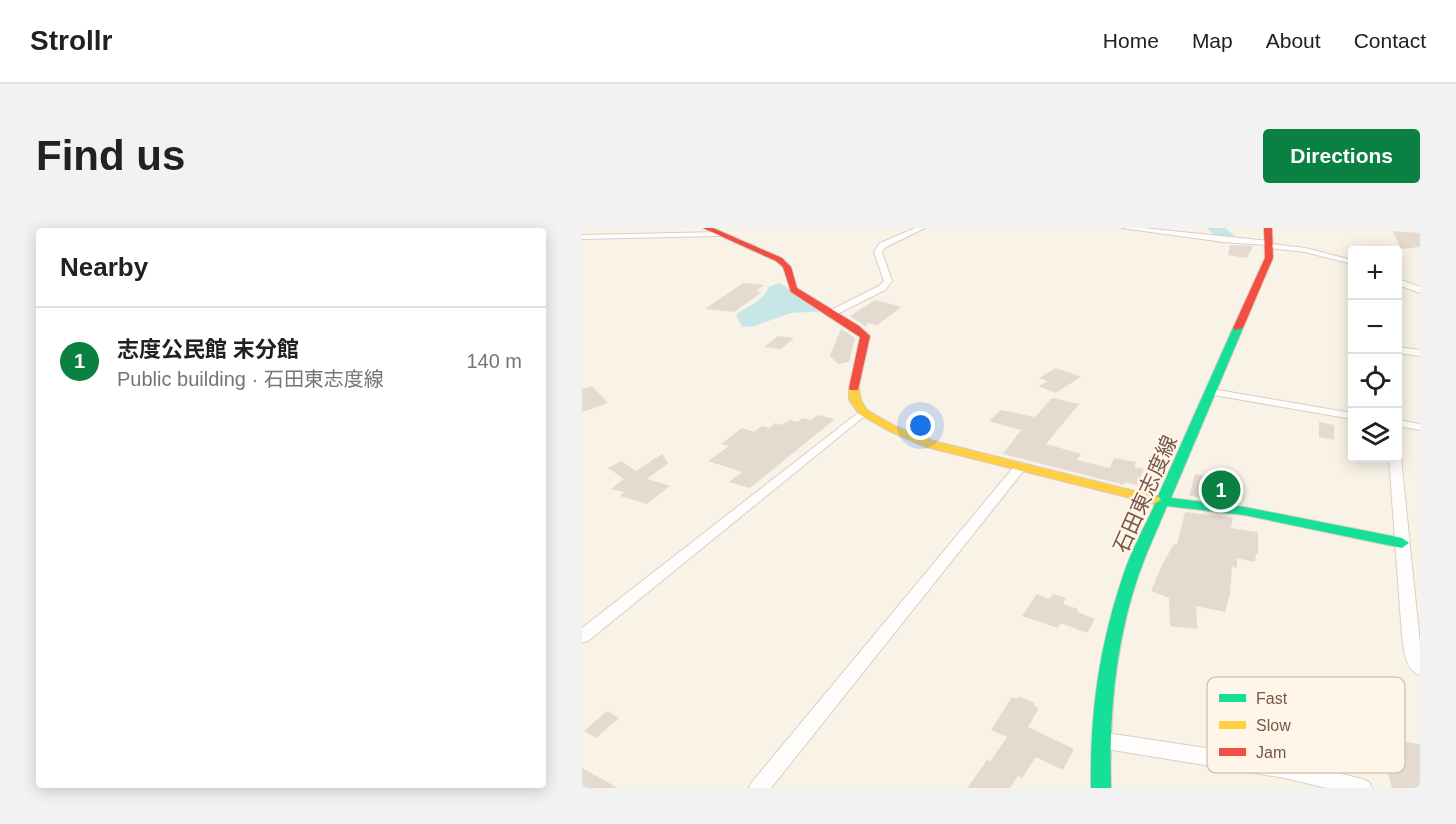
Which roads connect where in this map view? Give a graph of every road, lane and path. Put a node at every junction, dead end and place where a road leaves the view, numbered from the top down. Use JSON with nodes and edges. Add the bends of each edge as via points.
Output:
{"nodes":[{"id":1,"x":921,"y":228,"type":"edge"},
{"id":2,"x":1126,"y":228,"type":"edge"},
{"id":3,"x":1268,"y":228,"type":"edge"},
{"id":4,"x":715,"y":230,"type":"edge"},
{"id":5,"x":582,"y":237,"type":"edge"},
{"id":6,"x":1270,"y":244,"type":"junction"},
{"id":7,"x":1348,"y":261,"type":"edge"},
{"id":8,"x":1402,"y":283,"type":"edge"},
{"id":9,"x":1420,"y":290,"type":"edge"},
{"id":10,"x":832,"y":313,"type":"junction"},
{"id":11,"x":1402,"y":351,"type":"edge"},
{"id":12,"x":1420,"y":353,"type":"edge"},
{"id":13,"x":1212,"y":392,"type":"junction"},
{"id":14,"x":863,"y":412,"type":"junction"},
{"id":15,"x":1348,"y":415,"type":"edge"},
{"id":16,"x":1402,"y":424,"type":"edge"},
{"id":17,"x":1420,"y":427,"type":"edge"},
{"id":18,"x":1395,"y":462,"type":"edge"},
{"id":19,"x":1022,"y":466,"type":"junction"},
{"id":20,"x":1164,"y":502,"type":"junction"},
{"id":21,"x":1402,"y":543,"type":"junction"},
{"id":22,"x":582,"y":637,"type":"edge"},
{"id":23,"x":1420,"y":668,"type":"edge"},
{"id":24,"x":1100,"y":740,"type":"junction"},
{"id":25,"x":1207,"y":757,"type":"edge"},
{"id":26,"x":1301,"y":773,"type":"edge"},
{"id":27,"x":759,"y":788,"type":"edge"},
{"id":28,"x":1101,"y":788,"type":"edge"},
{"id":29,"x":1362,"y":788,"type":"edge"}],
"edges":[{"from":1,"to":10,"type":"street","via":[[883,245],[878,252],[888,281],[882,288]]},
{"from":2,"to":6,"type":"street"},
{"from":3,"to":6,"type":"street","name":"石田東志度線"},
{"from":4,"to":5,"type":"street"},
{"from":4,"to":10,"type":"street","via":[[779,259],[788,267],[791,288]]},
{"from":6,"to":7,"type":"street"},
{"from":6,"to":13,"type":"street","name":"石田東志度線","via":[[1267,264]]},
{"from":8,"to":9,"type":"street"},
{"from":10,"to":14,"type":"street","via":[[866,336],[854,385],[855,400]]},
{"from":11,"to":12,"type":"street"},
{"from":13,"to":15,"type":"street"},
{"from":13,"to":20,"type":"street","name":"石田東志度線"},
{"from":14,"to":19,"type":"street","via":[[930,444]]},
{"from":14,"to":22,"type":"street"},
{"from":16,"to":17,"type":"street"},
{"from":18,"to":21,"type":"street"},
{"from":19,"to":20,"type":"street"},
{"from":19,"to":27,"type":"street"},
{"from":20,"to":21,"type":"street","via":[[1244,511]]},
{"from":20,"to":24,"type":"street","name":"石田東志度線","via":[[1131,574],[1109,654]]},
{"from":21,"to":23,"type":"street","via":[[1410,635],[1415,662]]},
{"from":24,"to":25,"type":"street"},
{"from":24,"to":28,"type":"street","name":"石田東志度線"},
{"from":26,"to":29,"type":"street"}]}
